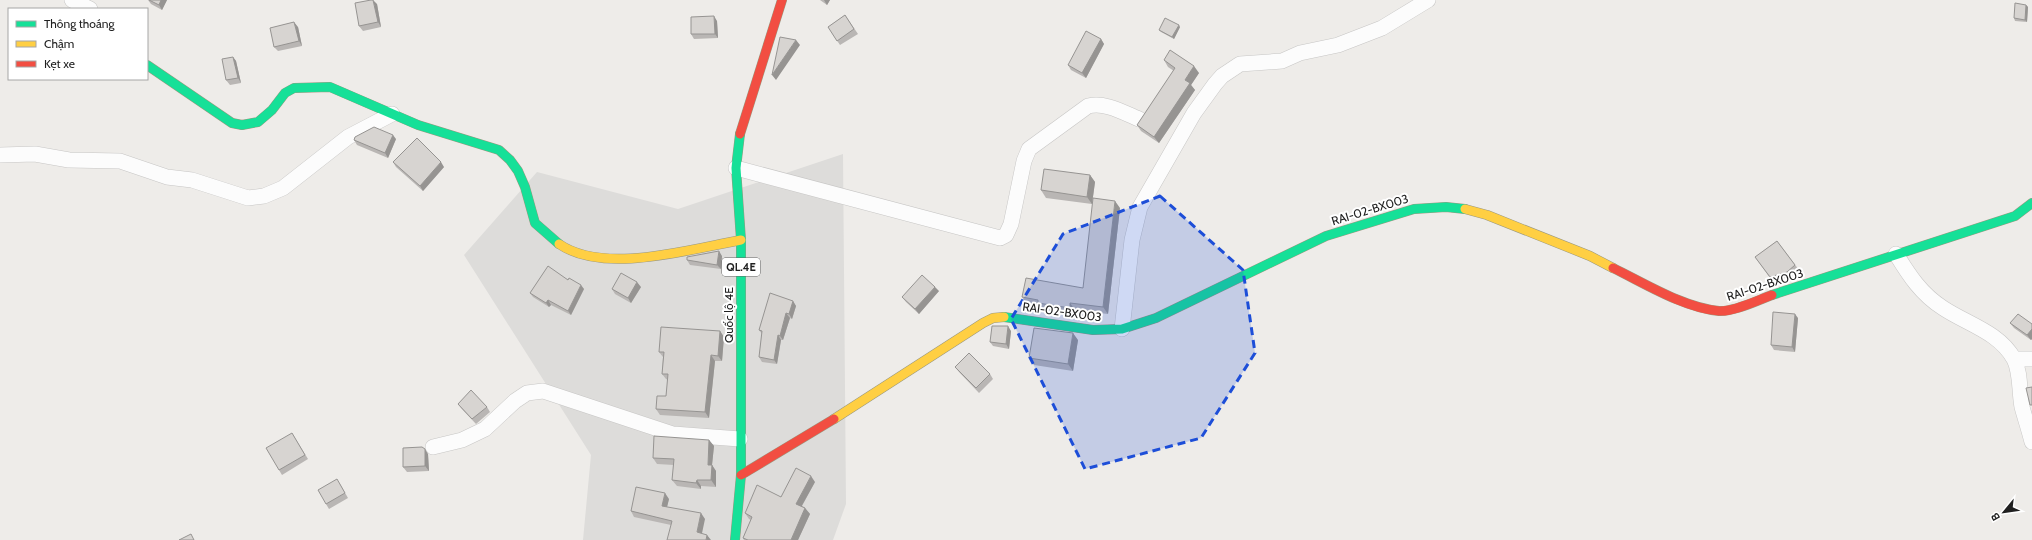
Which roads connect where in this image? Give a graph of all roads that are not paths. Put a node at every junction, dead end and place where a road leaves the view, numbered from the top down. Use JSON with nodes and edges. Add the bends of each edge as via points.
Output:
{"nodes":[{"id":1,"x":72,"y":0,"type":"edge"},
{"id":2,"x":782,"y":0,"type":"edge"},
{"id":3,"x":1428,"y":0,"type":"edge"},
{"id":4,"x":88,"y":8,"type":"edge"},
{"id":5,"x":148,"y":67,"type":"edge"},
{"id":6,"x":392,"y":114,"type":"junction"},
{"id":7,"x":1139,"y":119,"type":"edge"},
{"id":8,"x":0,"y":155,"type":"edge"},
{"id":9,"x":736,"y":168,"type":"junction"},
{"id":10,"x":2032,"y":204,"type":"edge"},
{"id":11,"x":741,"y":240,"type":"junction"},
{"id":12,"x":1896,"y":254,"type":"junction"},
{"id":13,"x":1122,"y":328,"type":"junction"},
{"id":14,"x":2014,"y":359,"type":"junction"},
{"id":15,"x":2032,"y":359,"type":"edge"},
{"id":16,"x":2029,"y":423,"type":"edge"},
{"id":17,"x":740,"y":439,"type":"junction"},
{"id":18,"x":2032,"y":442,"type":"edge"},
{"id":19,"x":433,"y":447,"type":"dead end"},
{"id":20,"x":741,"y":475,"type":"junction"},
{"id":21,"x":735,"y":540,"type":"edge"}],
"edges":[{"from":1,"to":4,"type":"street"},
{"from":2,"to":9,"type":"street","name":"Quốc lộ 4E","number":"QL.4E","via":[[740,133]]},
{"from":3,"to":13,"type":"street","via":[[1382,28],[1338,45],[1300,53],[1282,61],[1240,64],[1218,80],[1194,113],[1140,207],[1132,240]]},
{"from":5,"to":6,"type":"street","via":[[232,123],[242,125],[258,122],[272,110],[285,93],[306,86],[330,88]]},
{"from":6,"to":8,"type":"street","via":[[348,137],[283,188],[264,196],[248,198],[192,180],[167,177],[120,161],[69,160],[35,154]]},
{"from":6,"to":11,"type":"street","via":[[418,125],[499,150],[518,171],[535,223],[565,248],[592,257],[634,258]]},
{"from":7,"to":9,"type":"street","via":[[1103,105],[1088,106],[1029,149],[1024,161],[1011,224],[1006,235],[1000,238]]},
{"from":9,"to":11,"type":"street","name":"Quốc lộ 4E","number":"QL.4E"},
{"from":10,"to":12,"type":"street","name":"RAI-02-BX003","via":[[2015,216]]},
{"from":11,"to":17,"type":"street","name":"Quốc lộ 4E","number":"QL.4E"},
{"from":12,"to":13,"type":"street","name":"RAI-02-BX003","via":[[1729,310],[1714,310],[1666,294],[1590,256],[1473,210],[1446,206],[1422,208],[1326,236],[1156,318]]},
{"from":12,"to":14,"type":"street","via":[[1914,284],[1942,308],[2003,343]]},
{"from":13,"to":20,"type":"street","name":"RAI-02-BX003","via":[[1093,330],[1015,318],[993,318]]},
{"from":14,"to":15,"type":"street"},
{"from":14,"to":16,"type":"street"},
{"from":16,"to":18,"type":"street"},
{"from":17,"to":19,"type":"street","via":[[673,434],[543,391],[527,393],[485,428],[462,440]]},
{"from":17,"to":20,"type":"street","name":"Quốc lộ 4E","number":"QL.4E"},
{"from":20,"to":21,"type":"street","name":"Quốc lộ 4E","number":"QL.4E"}]}
